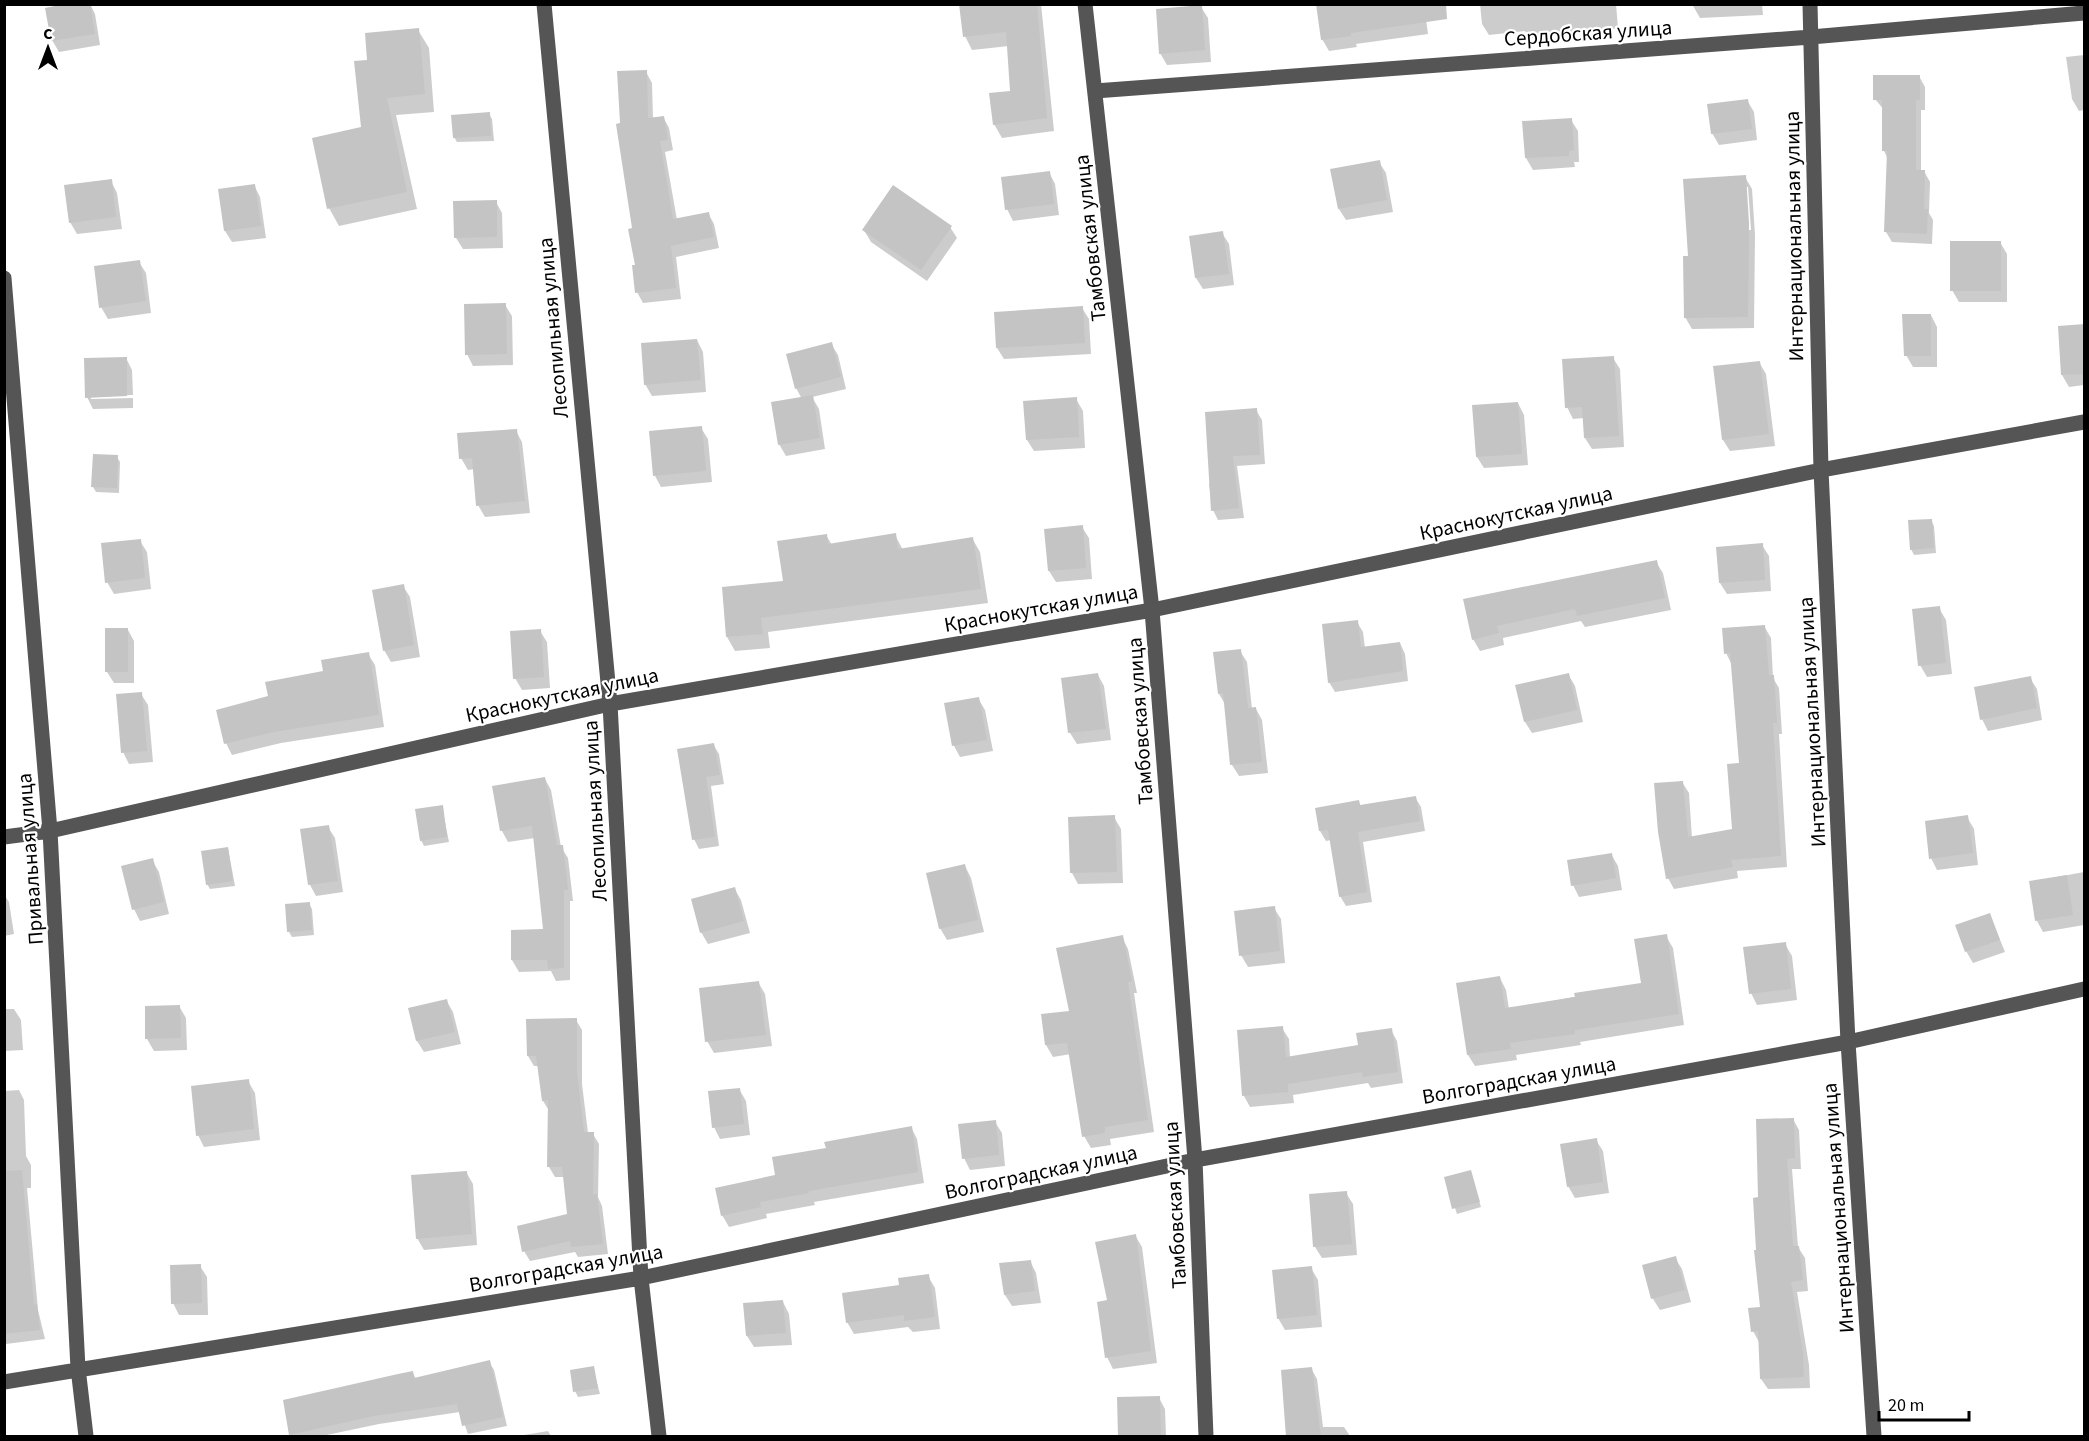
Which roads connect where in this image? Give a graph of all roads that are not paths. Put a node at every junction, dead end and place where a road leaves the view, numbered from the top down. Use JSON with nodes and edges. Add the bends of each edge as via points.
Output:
{"nodes":[{"id":1,"x":544,"y":4,"type":"edge"},
{"id":2,"x":1085,"y":4,"type":"edge"},
{"id":3,"x":1810,"y":4,"type":"edge"},
{"id":4,"x":2085,"y":13,"type":"edge"},
{"id":5,"x":1811,"y":38,"type":"junction"},
{"id":6,"x":1095,"y":91,"type":"junction"},
{"id":7,"x":4,"y":278,"type":"edge"},
{"id":8,"x":2085,"y":422,"type":"edge"},
{"id":9,"x":1821,"y":470,"type":"junction"},
{"id":10,"x":1152,"y":610,"type":"junction"},
{"id":11,"x":610,"y":704,"type":"junction"},
{"id":12,"x":50,"y":831,"type":"junction"},
{"id":13,"x":4,"y":837,"type":"edge"},
{"id":14,"x":2085,"y":989,"type":"edge"},
{"id":15,"x":1848,"y":1042,"type":"junction"},
{"id":16,"x":1195,"y":1160,"type":"junction"},
{"id":17,"x":641,"y":1278,"type":"junction"},
{"id":18,"x":78,"y":1368,"type":"junction"},
{"id":19,"x":4,"y":1382,"type":"edge"},
{"id":20,"x":87,"y":1437,"type":"edge"},
{"id":21,"x":659,"y":1437,"type":"edge"},
{"id":22,"x":1206,"y":1437,"type":"edge"},
{"id":23,"x":1874,"y":1437,"type":"edge"}],
"edges":[{"from":1,"to":11,"type":"street","name":"Лесопильная улица"},
{"from":2,"to":6,"type":"street","name":"Тамбовская улица"},
{"from":3,"to":5,"type":"street","name":"Интернациональная улица"},
{"from":4,"to":5,"type":"street","name":"Сердобская улица"},
{"from":5,"to":6,"type":"street","name":"Сердобская улица"},
{"from":5,"to":9,"type":"street","name":"Интернациональная улица"},
{"from":6,"to":10,"type":"street","name":"Тамбовская улица"},
{"from":7,"to":12,"type":"street","name":"Привальная улица"},
{"from":8,"to":9,"type":"street","name":"Краснокутская улица"},
{"from":9,"to":10,"type":"street","name":"Краснокутская улица"},
{"from":9,"to":15,"type":"street","name":"Интернациональная улица"},
{"from":10,"to":11,"type":"street","name":"Краснокутская улица"},
{"from":10,"to":16,"type":"street","name":"Тамбовская улица"},
{"from":11,"to":12,"type":"street","name":"Краснокутская улица"},
{"from":11,"to":17,"type":"street","name":"Лесопильная улица"},
{"from":12,"to":13,"type":"street","name":"Краснокутская улица"},
{"from":12,"to":18,"type":"street","name":"Привальная улица"},
{"from":14,"to":15,"type":"street","name":"Волгоградская улица"},
{"from":15,"to":16,"type":"street","name":"Волгоградская улица"},
{"from":15,"to":23,"type":"street","name":"Интернациональная улица"},
{"from":16,"to":17,"type":"street","name":"Волгоградская улица"},
{"from":16,"to":22,"type":"street","name":"Тамбовская улица"},
{"from":17,"to":18,"type":"street","name":"Волгоградская улица"},
{"from":17,"to":21,"type":"street","name":"Лесопильная улица"},
{"from":18,"to":19,"type":"street","name":"Волгоградская улица"},
{"from":18,"to":20,"type":"street","name":"Привальная улица"}]}
